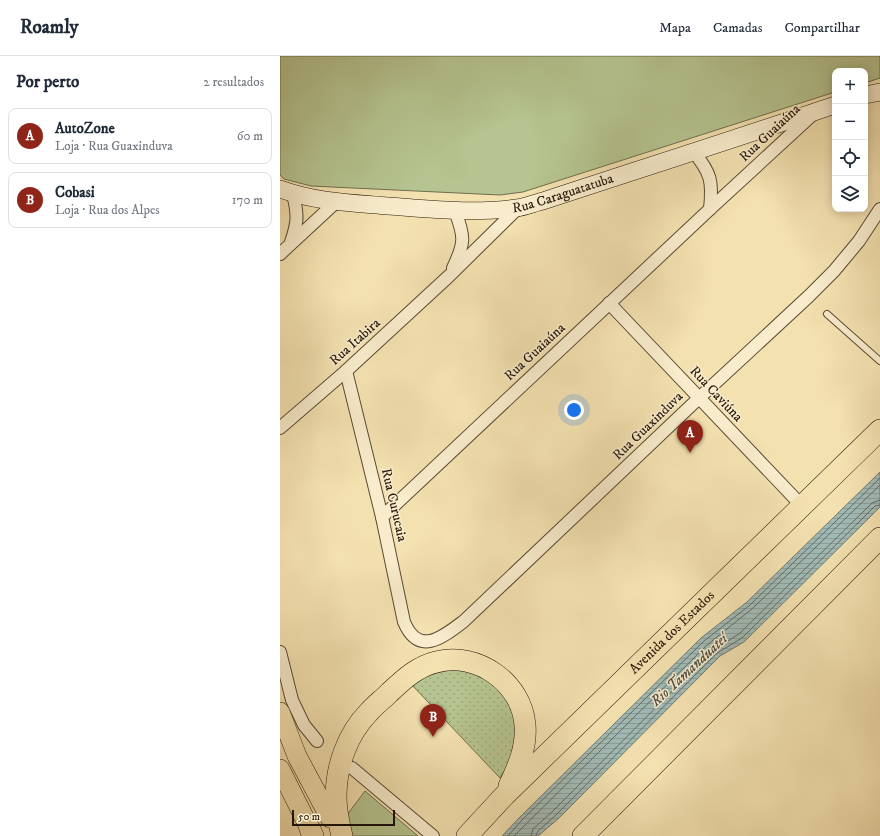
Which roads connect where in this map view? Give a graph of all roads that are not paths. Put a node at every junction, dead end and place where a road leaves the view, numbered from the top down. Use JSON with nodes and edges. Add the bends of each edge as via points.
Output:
{"nodes":[{"id":1,"x":880,"y":92,"type":"edge"},
{"id":2,"x":868,"y":94,"type":"edge"},
{"id":3,"x":832,"y":106,"type":"edge"},
{"id":4,"x":815,"y":112,"type":"junction"},
{"id":5,"x":693,"y":151,"type":"junction"},
{"id":6,"x":287,"y":192,"type":"edge"},
{"id":7,"x":336,"y":202,"type":"junction"},
{"id":8,"x":518,"y":208,"type":"junction"},
{"id":9,"x":710,"y":209,"type":"junction"},
{"id":10,"x":880,"y":209,"type":"edge"},
{"id":11,"x":455,"y":211,"type":"junction"},
{"id":12,"x":290,"y":245,"type":"junction"},
{"id":13,"x":280,"y":254,"type":"edge"},
{"id":14,"x":449,"y":276,"type":"junction"},
{"id":15,"x":609,"y":303,"type":"junction"},
{"id":16,"x":827,"y":314,"type":"dead end"},
{"id":17,"x":880,"y":361,"type":"edge"},
{"id":18,"x":346,"y":371,"type":"junction"},
{"id":19,"x":699,"y":398,"type":"junction"},
{"id":20,"x":280,"y":428,"type":"edge"},
{"id":21,"x":880,"y":430,"type":"edge"},
{"id":22,"x":802,"y":506,"type":"junction"},
{"id":23,"x":382,"y":517,"type":"junction"},
{"id":24,"x":880,"y":538,"type":"edge"},
{"id":25,"x":419,"y":640,"type":"joint"},
{"id":26,"x":280,"y":652,"type":"edge"},
{"id":27,"x":280,"y":712,"type":"edge"},
{"id":28,"x":317,"y":741,"type":"dead end"},
{"id":29,"x":352,"y":768,"type":"dead end"},
{"id":30,"x":280,"y":769,"type":"edge"},
{"id":31,"x":505,"y":795,"type":"junction"},
{"id":32,"x":337,"y":830,"type":"edge"},
{"id":33,"x":312,"y":833,"type":"edge"},
{"id":34,"x":433,"y":836,"type":"edge"},
{"id":35,"x":467,"y":836,"type":"edge"},
{"id":36,"x":583,"y":836,"type":"edge"}],
"edges":[{"from":1,"to":2,"type":"street"},
{"from":3,"to":4,"type":"street","name":"Rua Caraguatatuba"},
{"from":4,"to":5,"type":"street","name":"Rua Caraguatatuba"},
{"from":4,"to":9,"type":"street","name":"Rua Guaiaúna"},
{"from":5,"to":8,"type":"street","name":"Rua Caraguatatuba"},
{"from":5,"to":9,"type":"street","via":[[705,166],[711,181]]},
{"from":6,"to":7,"type":"street","name":"Rua Caraguatatuba"},
{"from":6,"to":12,"type":"street","via":[[297,210],[297,221]]},
{"from":7,"to":11,"type":"street","name":"Rua Caraguatatuba"},
{"from":7,"to":12,"type":"street"},
{"from":8,"to":11,"type":"street","name":"Rua Caraguatatuba"},
{"from":8,"to":14,"type":"street","name":"Rua Itabira"},
{"from":9,"to":15,"type":"street","name":"Rua Guaiaúna"},
{"from":10,"to":19,"type":"street","name":"Rua Guaxinduva","via":[[859,241],[834,271]]},
{"from":11,"to":14,"type":"street","name":"Rua Itabira","via":[[463,239],[461,251]]},
{"from":12,"to":13,"type":"street"},
{"from":14,"to":18,"type":"street","name":"Rua Itabira"},
{"from":15,"to":19,"type":"street","name":"Rua Caviúna"},
{"from":15,"to":23,"type":"street","name":"Rua Guaiaúna"},
{"from":16,"to":17,"type":"lane"},
{"from":18,"to":20,"type":"street","name":"Rua Itabira"},
{"from":18,"to":23,"type":"street","name":"Rua Curucaia"},
{"from":19,"to":22,"type":"street","name":"Rua Caviúna"},
{"from":19,"to":25,"type":"street","name":"Rua Guaxinduva","via":[[464,621],[441,638]]},
{"from":21,"to":22,"type":"highway","name":"Avenida dos Estados"},
{"from":22,"to":31,"type":"highway","name":"Avenida dos Estados"},
{"from":23,"to":25,"type":"street","name":"Rua Curucaia","via":[[404,622],[411,634]]},
{"from":24,"to":36,"type":"highway"},
{"from":26,"to":28,"type":"street","via":[[295,707],[304,725]]},
{"from":27,"to":32,"type":"main road","via":[[297,756]]},
{"from":29,"to":34,"type":"street"},
{"from":30,"to":33,"type":"main road"},
{"from":31,"to":32,"type":"highway","via":[[518,768],[525,740],[522,710],[516,696],[507,683],[482,666],[452,660],[429,664],[409,675],[368,712],[349,739],[337,777]]},
{"from":31,"to":35,"type":"highway","name":"Avenida dos Estados"}]}
